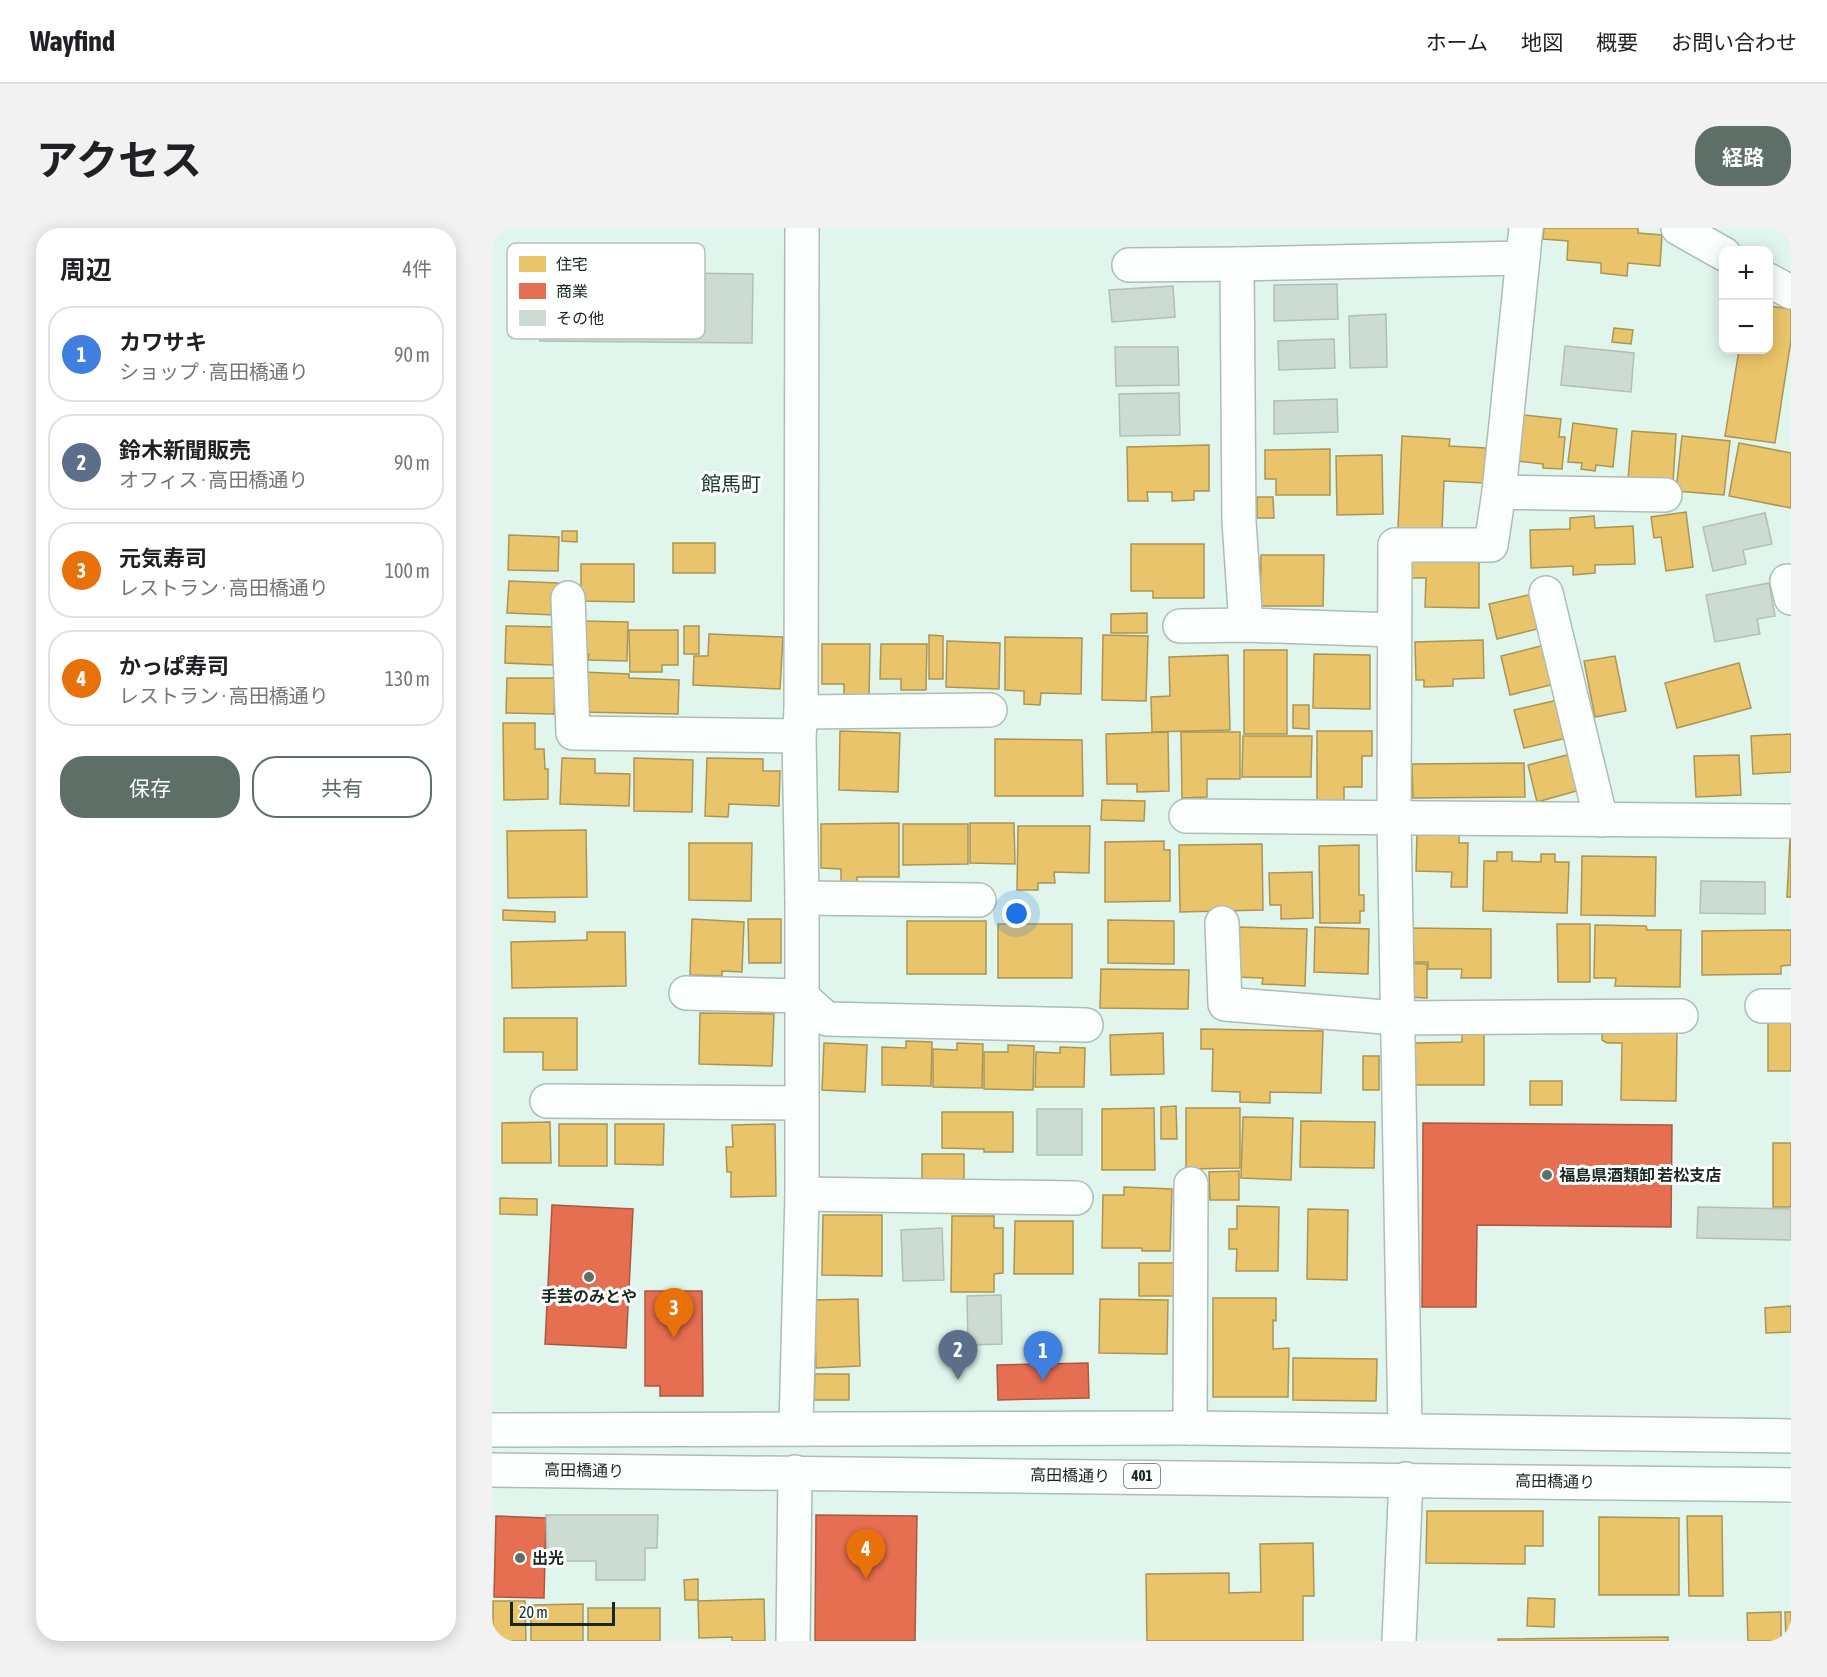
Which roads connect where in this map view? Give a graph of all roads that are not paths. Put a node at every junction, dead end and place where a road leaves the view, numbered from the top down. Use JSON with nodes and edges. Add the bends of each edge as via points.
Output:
{"nodes":[{"id":1,"x":802,"y":228,"type":"edge"},
{"id":2,"x":1678,"y":228,"type":"edge"},
{"id":3,"x":1525,"y":243,"type":"edge"},
{"id":4,"x":1719,"y":251,"type":"edge"},
{"id":5,"x":1237,"y":264,"type":"junction"},
{"id":6,"x":1129,"y":265,"type":"dead end"},
{"id":7,"x":1773,"y":283,"type":"edge"},
{"id":8,"x":1791,"y":292,"type":"edge"},
{"id":9,"x":1499,"y":492,"type":"junction"},
{"id":10,"x":1665,"y":495,"type":"dead end"},
{"id":11,"x":1546,"y":593,"type":"dead end"},
{"id":12,"x":568,"y":598,"type":"dead end"},
{"id":13,"x":1246,"y":625,"type":"junction"},
{"id":14,"x":1180,"y":626,"type":"dead end"},
{"id":15,"x":1394,"y":630,"type":"junction"},
{"id":16,"x":990,"y":710,"type":"dead end"},
{"id":17,"x":800,"y":724,"type":"junction"},
{"id":18,"x":1186,"y":816,"type":"dead end"},
{"id":19,"x":1394,"y":818,"type":"junction"},
{"id":20,"x":1601,"y":820,"type":"junction"},
{"id":21,"x":1791,"y":821,"type":"edge"},
{"id":22,"x":802,"y":898,"type":"junction"},
{"id":23,"x":979,"y":900,"type":"dead end"},
{"id":24,"x":1222,"y":923,"type":"dead end"},
{"id":25,"x":686,"y":993,"type":"dead end"},
{"id":26,"x":801,"y":996,"type":"junction"},
{"id":27,"x":1681,"y":1016,"type":"dead end"},
{"id":28,"x":1397,"y":1018,"type":"junction"},
{"id":29,"x":1086,"y":1025,"type":"dead end"},
{"id":30,"x":547,"y":1101,"type":"dead end"},
{"id":31,"x":801,"y":1103,"type":"junction"},
{"id":32,"x":1191,"y":1184,"type":"dead end"},
{"id":33,"x":802,"y":1194,"type":"junction"},
{"id":34,"x":1077,"y":1198,"type":"dead end"},
{"id":35,"x":796,"y":1428,"type":"junction"},
{"id":36,"x":1191,"y":1428,"type":"junction"},
{"id":37,"x":492,"y":1430,"type":"edge"},
{"id":38,"x":1405,"y":1430,"type":"junction"},
{"id":39,"x":1791,"y":1436,"type":"edge"},
{"id":40,"x":492,"y":1470,"type":"edge"},
{"id":41,"x":795,"y":1472,"type":"junction"},
{"id":42,"x":1406,"y":1479,"type":"junction"},
{"id":43,"x":1791,"y":1485,"type":"edge"},
{"id":44,"x":793,"y":1641,"type":"edge"},
{"id":45,"x":1399,"y":1641,"type":"edge"}],
"edges":[{"from":1,"to":17,"type":"main road"},
{"from":2,"to":4,"type":"main road"},
{"from":3,"to":5,"type":"main road"},
{"from":3,"to":9,"type":"main road"},
{"from":5,"to":6,"type":"main road"},
{"from":5,"to":13,"type":"main road","via":[[1239,521]]},
{"from":7,"to":8,"type":"main road"},
{"from":9,"to":10,"type":"main road"},
{"from":9,"to":15,"type":"main road","via":[[1491,545],[1395,545]]},
{"from":11,"to":20,"type":"main road"},
{"from":12,"to":17,"type":"main road","via":[[573,733]]},
{"from":13,"to":14,"type":"main road"},
{"from":13,"to":15,"type":"main road"},
{"from":15,"to":19,"type":"main road"},
{"from":16,"to":17,"type":"main road"},
{"from":17,"to":22,"type":"main road"},
{"from":18,"to":19,"type":"main road"},
{"from":19,"to":20,"type":"main road"},
{"from":19,"to":28,"type":"main road"},
{"from":20,"to":21,"type":"main road"},
{"from":22,"to":23,"type":"main road"},
{"from":22,"to":26,"type":"main road"},
{"from":24,"to":28,"type":"main road","via":[[1225,1004]]},
{"from":25,"to":26,"type":"main road"},
{"from":26,"to":29,"type":"main road","via":[[827,1019]]},
{"from":26,"to":31,"type":"main road"},
{"from":27,"to":28,"type":"main road"},
{"from":28,"to":38,"type":"main road"},
{"from":30,"to":31,"type":"main road"},
{"from":31,"to":33,"type":"main road"},
{"from":32,"to":36,"type":"main road"},
{"from":33,"to":34,"type":"main road"},
{"from":33,"to":35,"type":"main road"},
{"from":35,"to":36,"type":"main road"},
{"from":35,"to":37,"type":"main road"},
{"from":36,"to":38,"type":"main road"},
{"from":38,"to":39,"type":"main road"},
{"from":40,"to":41,"type":"main road","name":"高田橋通り","number":"401"},
{"from":41,"to":42,"type":"main road","name":"高田橋通り","number":"401"},
{"from":41,"to":44,"type":"main road"},
{"from":42,"to":43,"type":"main road","name":"高田橋通り","number":"401"},
{"from":42,"to":45,"type":"main road"}]}
